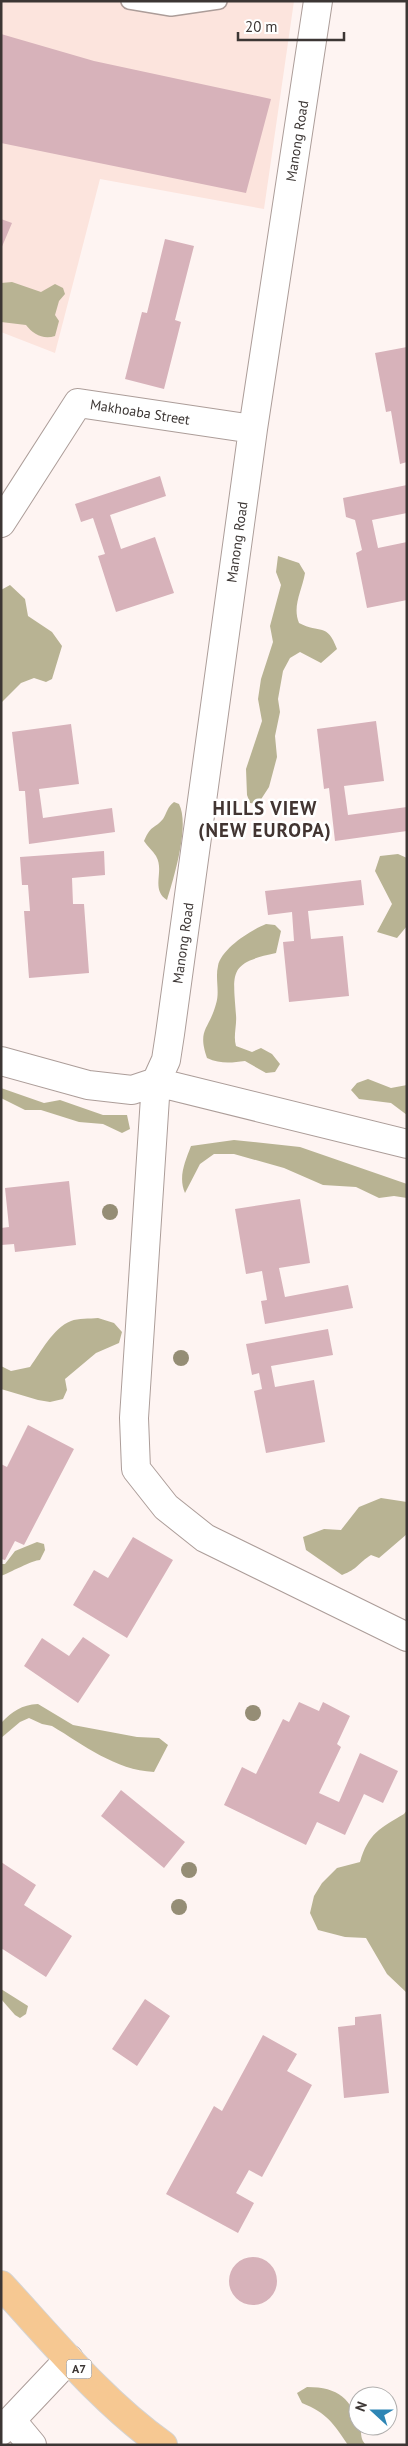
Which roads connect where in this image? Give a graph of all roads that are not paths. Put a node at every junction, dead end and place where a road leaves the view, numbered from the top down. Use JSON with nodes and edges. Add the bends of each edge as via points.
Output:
{"nodes":[{"id":1,"x":129,"y":1,"type":"edge"},
{"id":2,"x":219,"y":1,"type":"edge"},
{"id":3,"x":318,"y":1,"type":"edge"},
{"id":4,"x":253,"y":429,"type":"junction"},
{"id":5,"x":1,"y":522,"type":"edge"},
{"id":6,"x":1,"y":1061,"type":"edge"},
{"id":7,"x":156,"y":1082,"type":"junction"},
{"id":8,"x":407,"y":1144,"type":"edge"},
{"id":9,"x":407,"y":1637,"type":"edge"},
{"id":10,"x":1,"y":2285,"type":"edge"},
{"id":11,"x":69,"y":2359,"type":"junction"},
{"id":12,"x":6,"y":2426,"type":"edge"},
{"id":13,"x":32,"y":2445,"type":"edge"},
{"id":14,"x":163,"y":2445,"type":"edge"}],
"edges":[{"from":1,"to":2,"type":"lane","via":[[171,8]]},
{"from":3,"to":4,"type":"street","name":"Manong Road"},
{"from":4,"to":5,"type":"street","name":"Makhoaba Street","via":[[78,403]]},
{"from":4,"to":7,"type":"street","name":"Manong Road","via":[[170,1034],[166,1060]]},
{"from":6,"to":7,"type":"street","via":[[88,1085],[132,1090]]},
{"from":7,"to":8,"type":"street"},
{"from":7,"to":9,"type":"street","via":[[134,1418],[136,1469],[166,1507],[205,1538]]},
{"from":10,"to":11,"type":"main road","number":"A7"},
{"from":11,"to":12,"type":"street"},
{"from":11,"to":14,"type":"main road","number":"A7","via":[[142,2430]]},
{"from":12,"to":13,"type":"street"}]}
